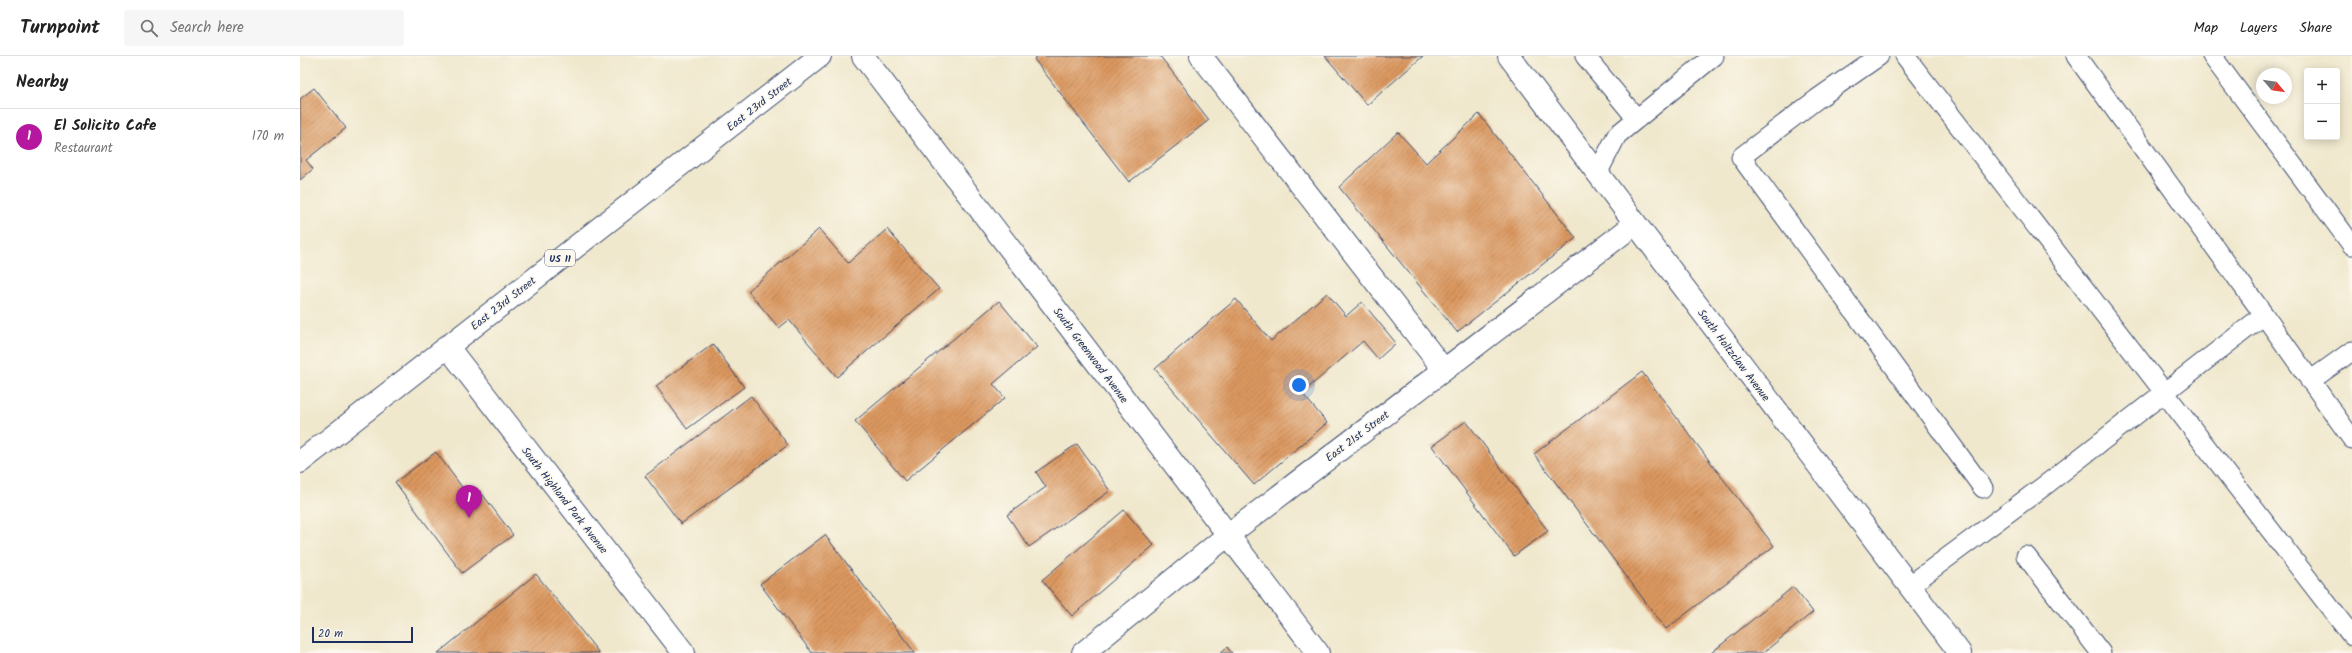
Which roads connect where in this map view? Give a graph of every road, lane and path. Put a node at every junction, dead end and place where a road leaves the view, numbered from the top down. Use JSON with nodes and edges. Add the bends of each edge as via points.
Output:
{"nodes":[{"id":1,"x":820,"y":56,"type":"edge"},
{"id":2,"x":863,"y":56,"type":"edge"},
{"id":3,"x":1201,"y":56,"type":"edge"},
{"id":4,"x":1509,"y":56,"type":"edge"},
{"id":5,"x":1585,"y":56,"type":"edge"},
{"id":6,"x":1714,"y":56,"type":"edge"},
{"id":7,"x":1879,"y":56,"type":"edge"},
{"id":8,"x":1905,"y":56,"type":"edge"},
{"id":9,"x":2076,"y":56,"type":"edge"},
{"id":10,"x":2212,"y":56,"type":"edge"},
{"id":11,"x":1637,"y":119,"type":"junction"},
{"id":12,"x":1597,"y":174,"type":"junction"},
{"id":13,"x":1635,"y":224,"type":"junction"},
{"id":14,"x":2352,"y":245,"type":"edge"},
{"id":15,"x":2264,"y":315,"type":"junction"},
{"id":16,"x":447,"y":346,"type":"junction"},
{"id":17,"x":2352,"y":351,"type":"edge"},
{"id":18,"x":1444,"y":370,"type":"junction"},
{"id":19,"x":2310,"y":381,"type":"junction"},
{"id":20,"x":2164,"y":391,"type":"junction"},
{"id":21,"x":2352,"y":439,"type":"edge"},
{"id":22,"x":300,"y":462,"type":"edge"},
{"id":23,"x":1983,"y":488,"type":"dead end"},
{"id":24,"x":1228,"y":535,"type":"junction"},
{"id":25,"x":2026,"y":556,"type":"dead end"},
{"id":26,"x":1909,"y":586,"type":"junction"},
{"id":27,"x":2352,"y":636,"type":"edge"},
{"id":28,"x":684,"y":653,"type":"edge"},
{"id":29,"x":1083,"y":653,"type":"edge"},
{"id":30,"x":1318,"y":653,"type":"edge"},
{"id":31,"x":1960,"y":653,"type":"edge"},
{"id":32,"x":2101,"y":653,"type":"edge"}],
"edges":[{"from":1,"to":16,"type":"street","name":"East 23rd Street","number":"US 11"},
{"from":2,"to":24,"type":"street","name":"South Greenwood Avenue"},
{"from":3,"to":18,"type":"street"},
{"from":4,"to":12,"type":"street","name":"South Holtzclaw Avenue"},
{"from":5,"to":11,"type":"lane"},
{"from":6,"to":11,"type":"lane"},
{"from":7,"to":23,"type":"lane","via":[[1816,99],[1741,157]]},
{"from":8,"to":20,"type":"lane"},
{"from":9,"to":15,"type":"lane"},
{"from":10,"to":14,"type":"lane"},
{"from":11,"to":12,"type":"lane","via":[[1617,135]]},
{"from":12,"to":13,"type":"street","name":"South Holtzclaw Avenue"},
{"from":13,"to":18,"type":"street","name":"East 21st Street"},
{"from":13,"to":26,"type":"street","name":"South Holtzclaw Avenue"},
{"from":15,"to":19,"type":"lane"},
{"from":15,"to":20,"type":"lane"},
{"from":16,"to":22,"type":"street","name":"East 23rd Street","number":"US 11"},
{"from":16,"to":28,"type":"street","name":"South Highland Park Avenue"},
{"from":17,"to":19,"type":"lane"},
{"from":18,"to":24,"type":"street","name":"East 21st Street"},
{"from":19,"to":21,"type":"lane"},
{"from":20,"to":26,"type":"lane","via":[[2048,483]]},
{"from":20,"to":27,"type":"lane"},
{"from":24,"to":29,"type":"street","name":"East 21st Street"},
{"from":24,"to":30,"type":"street","name":"South Greenwood Avenue"},
{"from":25,"to":32,"type":"lane"},
{"from":26,"to":31,"type":"street","name":"South Holtzclaw Avenue"}]}
